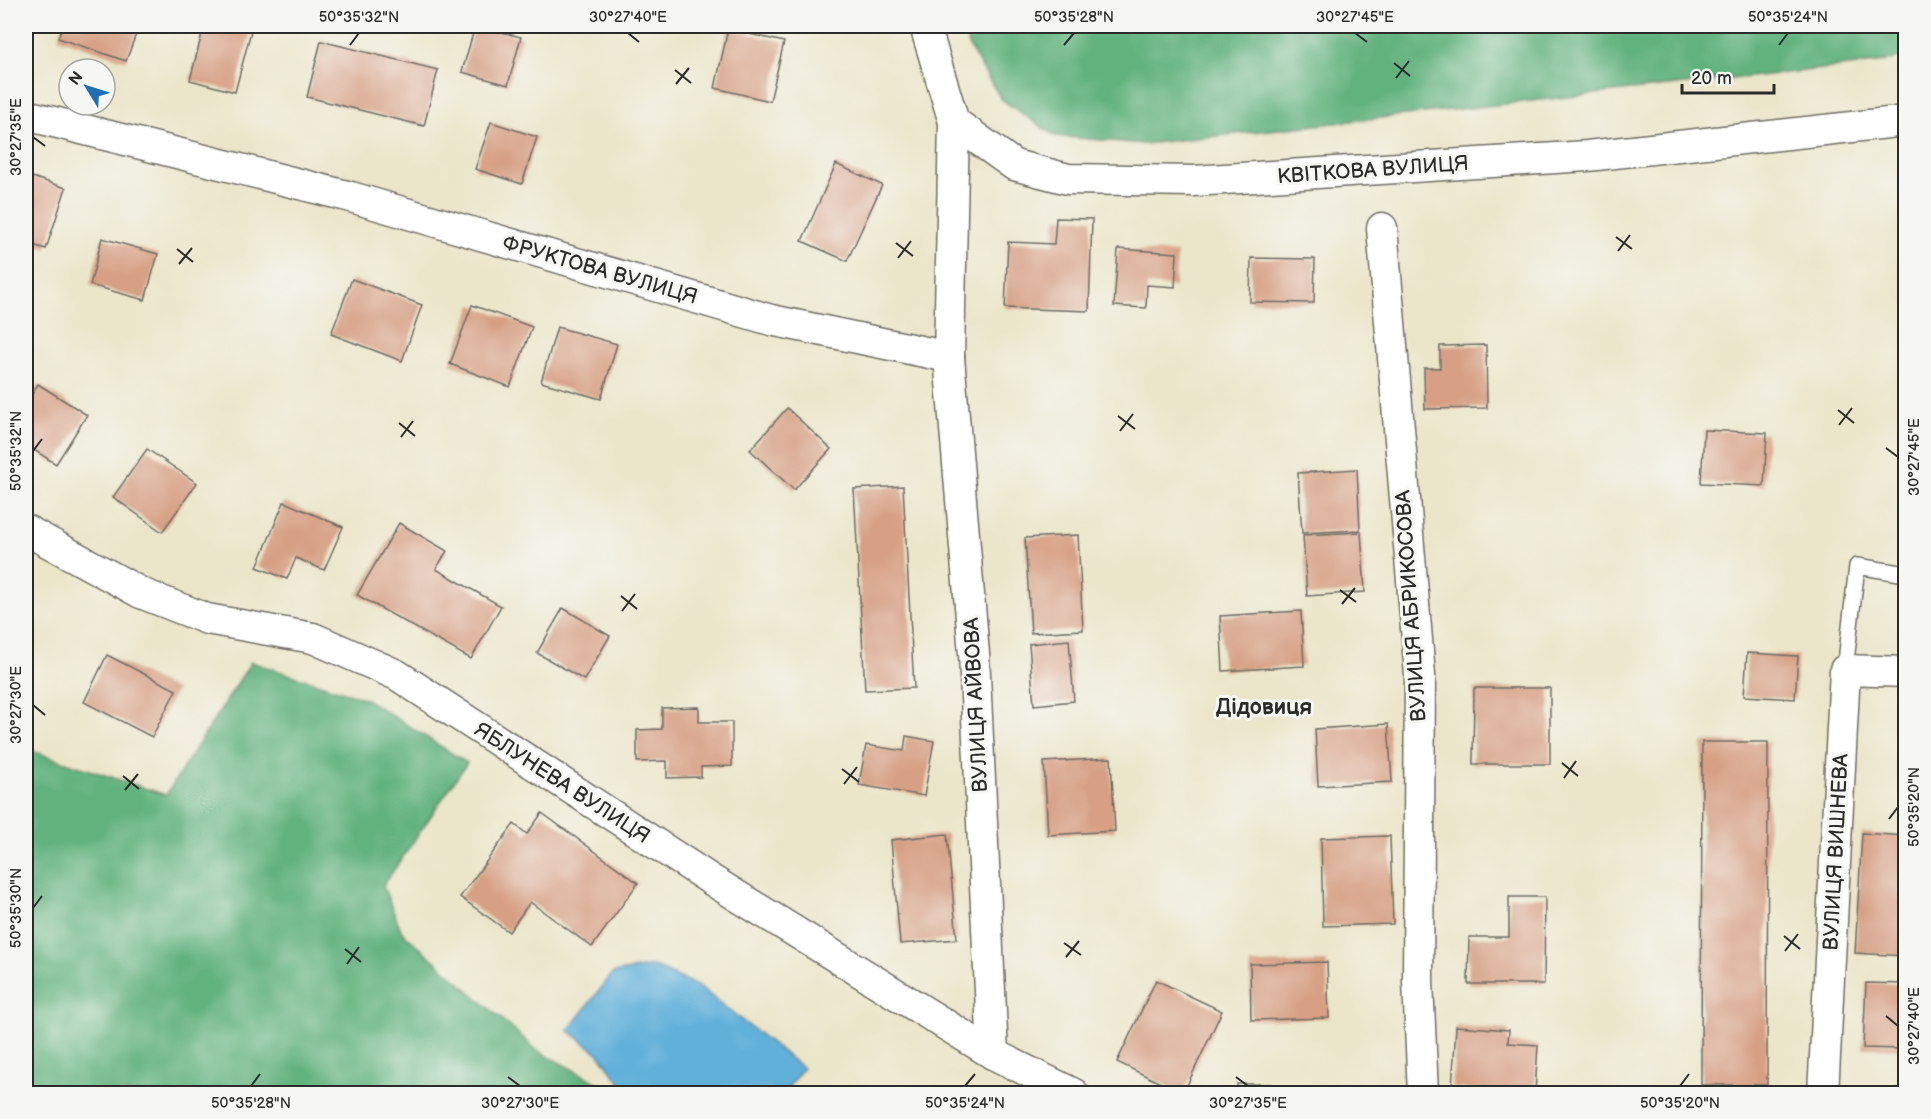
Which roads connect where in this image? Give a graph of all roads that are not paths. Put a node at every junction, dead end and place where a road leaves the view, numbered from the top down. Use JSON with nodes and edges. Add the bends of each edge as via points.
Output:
{"nodes":[{"id":1,"x":925,"y":26,"type":"edge"},
{"id":2,"x":26,"y":115,"type":"edge"},
{"id":3,"x":1905,"y":121,"type":"edge"},
{"id":4,"x":954,"y":122,"type":"junction"},
{"id":5,"x":1383,"y":228,"type":"dead end"},
{"id":6,"x":949,"y":357,"type":"junction"},
{"id":7,"x":26,"y":530,"type":"edge"},
{"id":8,"x":1905,"y":574,"type":"edge"},
{"id":9,"x":1845,"y":670,"type":"junction"},
{"id":10,"x":1905,"y":672,"type":"edge"},
{"id":11,"x":993,"y":1054,"type":"junction"},
{"id":12,"x":1074,"y":1094,"type":"edge"},
{"id":13,"x":1423,"y":1094,"type":"edge"},
{"id":14,"x":1823,"y":1094,"type":"edge"}],
"edges":[{"from":1,"to":4,"type":"street"},
{"from":2,"to":6,"type":"street","name":"ФРУКТОВА ВУЛИЦЯ","via":[[351,197],[771,321]]},
{"from":3,"to":4,"type":"street","name":"КВІТКОВА ВУЛИЦЯ","via":[[1587,156],[1193,181],[1068,179],[1014,165]]},
{"from":4,"to":6,"type":"street"},
{"from":5,"to":13,"type":"street","name":"ВУЛИЦЯ АБРИКОСОВА","via":[[1419,675],[1418,981]]},
{"from":6,"to":11,"type":"street","name":"ВУЛИЦЯ АЙВОВА","via":[[974,654]]},
{"from":7,"to":11,"type":"street","name":"ЯБЛУНЕВА ВУЛИЦЯ","via":[[141,593],[207,619],[312,638],[397,675],[713,881]]},
{"from":8,"to":9,"type":"lane","via":[[1857,566]]},
{"from":9,"to":10,"type":"street"},
{"from":9,"to":14,"type":"street","name":"ВУЛИЦЯ ВИШНЕВА"},
{"from":11,"to":12,"type":"street","name":"ЯБЛУНЕВА ВУЛИЦЯ"}]}
